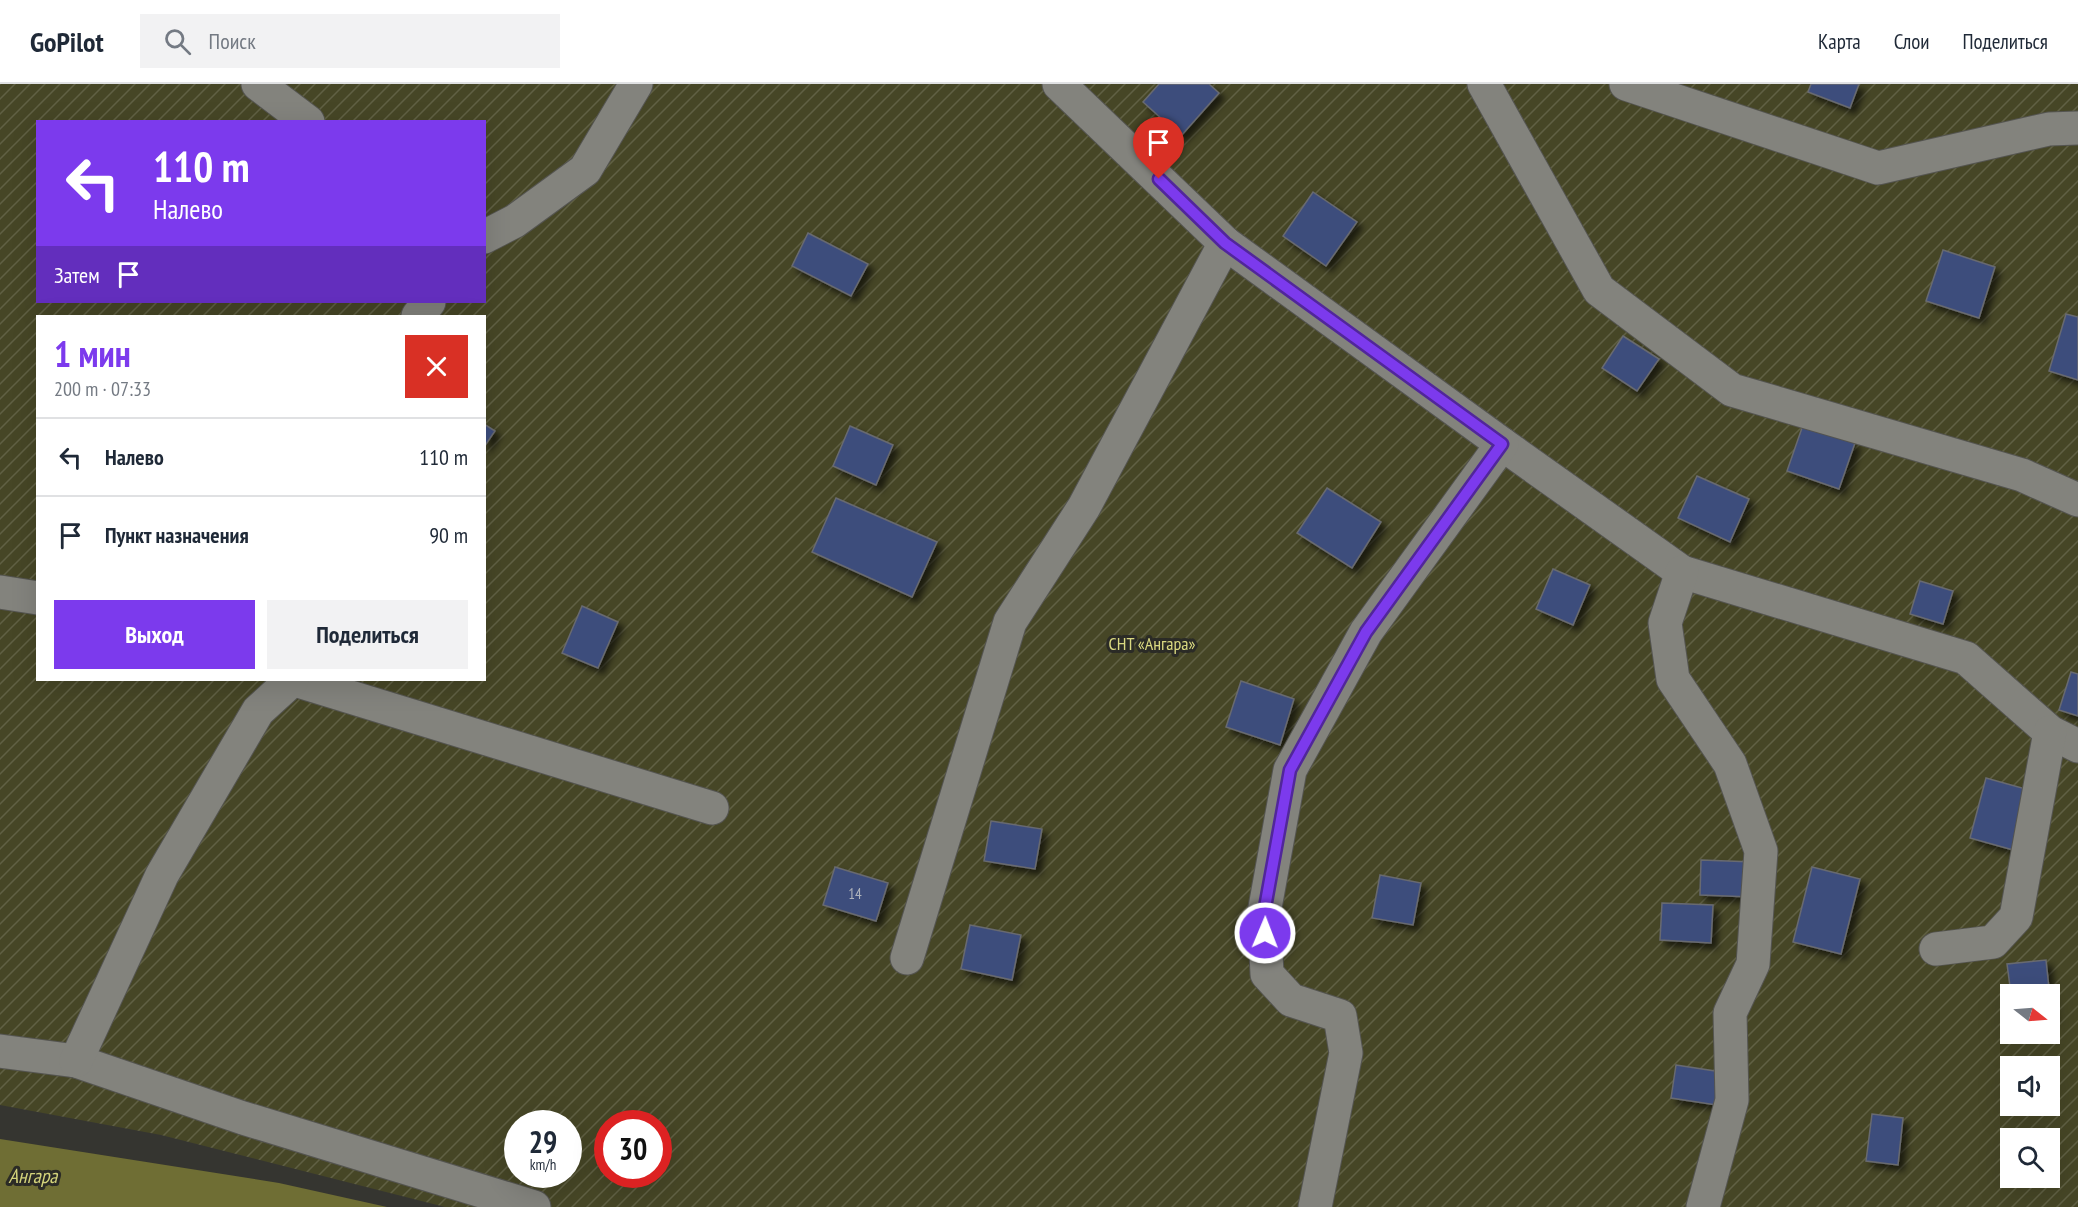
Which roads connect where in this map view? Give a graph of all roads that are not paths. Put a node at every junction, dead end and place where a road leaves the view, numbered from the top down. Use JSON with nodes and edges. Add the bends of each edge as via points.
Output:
{"nodes":[{"id":1,"x":258,"y":84,"type":"edge"},
{"id":2,"x":636,"y":84,"type":"edge"},
{"id":3,"x":1059,"y":84,"type":"edge"},
{"id":4,"x":1485,"y":84,"type":"edge"},
{"id":5,"x":1626,"y":84,"type":"edge"},
{"id":6,"x":305,"y":120,"type":"edge"},
{"id":7,"x":2078,"y":128,"type":"edge"},
{"id":8,"x":486,"y":236,"type":"edge"},
{"id":9,"x":1225,"y":243,"type":"junction"},
{"id":10,"x":428,"y":303,"type":"edge"},
{"id":11,"x":419,"y":315,"type":"edge"},
{"id":12,"x":1502,"y":444,"type":"junction"},
{"id":13,"x":2078,"y":500,"type":"edge"},
{"id":14,"x":1682,"y":572,"type":"junction"},
{"id":15,"x":0,"y":592,"type":"edge"},
{"id":16,"x":36,"y":598,"type":"edge"},
{"id":17,"x":292,"y":681,"type":"edge"},
{"id":18,"x":296,"y":681,"type":"edge"},
{"id":19,"x":2064,"y":739,"type":"edge"},
{"id":20,"x":712,"y":808,"type":"dead end"},
{"id":21,"x":1936,"y":950,"type":"dead end"},
{"id":22,"x":907,"y":958,"type":"dead end"},
{"id":23,"x":0,"y":1051,"type":"edge"},
{"id":24,"x":76,"y":1061,"type":"junction"},
{"id":25,"x":534,"y":1207,"type":"edge"},
{"id":26,"x":1315,"y":1207,"type":"edge"},
{"id":27,"x":1703,"y":1207,"type":"edge"}],
"edges":[{"from":1,"to":6,"type":"street"},
{"from":2,"to":8,"type":"street","via":[[585,170],[515,221]]},
{"from":3,"to":9,"type":"street"},
{"from":4,"to":13,"type":"street","via":[[1599,290],[1732,390],[2022,475]]},
{"from":5,"to":7,"type":"street","via":[[1878,168],[2049,129]]},
{"from":9,"to":12,"type":"street"},
{"from":9,"to":22,"type":"street","via":[[1084,507],[1010,622]]},
{"from":10,"to":11,"type":"street"},
{"from":12,"to":14,"type":"street"},
{"from":12,"to":26,"type":"street","via":[[1366,632],[1290,770],[1264,913],[1267,974],[1291,1000],[1340,1016],[1346,1053]]},
{"from":14,"to":19,"type":"street","via":[[1965,658]]},
{"from":14,"to":27,"type":"street","via":[[1665,622],[1673,679],[1730,764],[1761,851],[1753,964],[1730,1013],[1732,1100]]},
{"from":15,"to":16,"type":"street"},
{"from":17,"to":24,"type":"street","via":[[258,711],[162,875]]},
{"from":18,"to":20,"type":"street"},
{"from":19,"to":21,"type":"street","via":[[2016,917],[1993,942]]},
{"from":23,"to":24,"type":"street"},
{"from":24,"to":25,"type":"street","via":[[243,1118]]}]}
